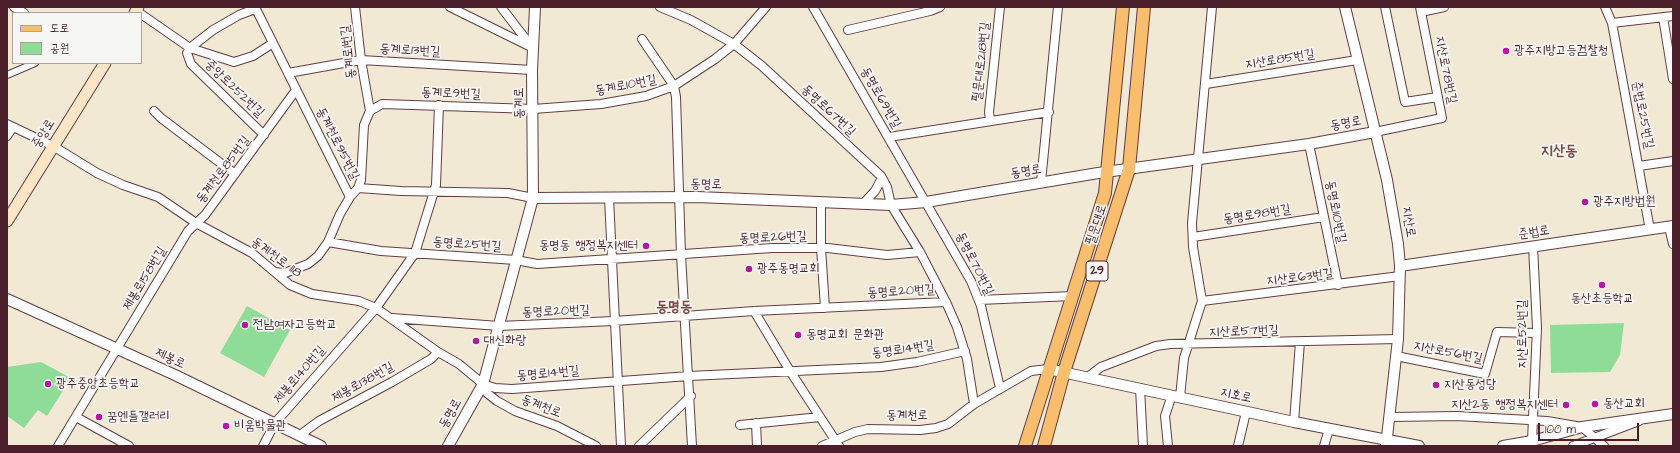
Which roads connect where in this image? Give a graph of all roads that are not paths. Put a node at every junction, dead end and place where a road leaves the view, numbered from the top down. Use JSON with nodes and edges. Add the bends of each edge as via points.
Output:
{"nodes":[{"id":1,"x":355,"y":7,"type":"edge"},
{"id":2,"x":450,"y":7,"type":"edge"},
{"id":3,"x":501,"y":7,"type":"edge"},
{"id":4,"x":535,"y":7,"type":"edge"},
{"id":5,"x":660,"y":7,"type":"edge"},
{"id":6,"x":766,"y":7,"type":"edge"},
{"id":7,"x":813,"y":7,"type":"edge"},
{"id":8,"x":940,"y":7,"type":"edge"},
{"id":9,"x":1000,"y":7,"type":"edge"},
{"id":10,"x":1058,"y":7,"type":"edge"},
{"id":11,"x":1123,"y":7,"type":"edge"},
{"id":12,"x":1144,"y":7,"type":"edge"},
{"id":13,"x":1212,"y":7,"type":"edge"},
{"id":14,"x":1345,"y":7,"type":"edge"},
{"id":15,"x":1385,"y":7,"type":"edge"},
{"id":16,"x":1444,"y":7,"type":"edge"},
{"id":17,"x":1605,"y":7,"type":"edge"},
{"id":18,"x":255,"y":8,"type":"edge"},
{"id":19,"x":1420,"y":9,"type":"edge"},
{"id":20,"x":142,"y":15,"type":"edge"},
{"id":21,"x":1673,"y":16,"type":"edge"},
{"id":22,"x":1663,"y":17,"type":"junction"},
{"id":23,"x":1612,"y":22,"type":"junction"},
{"id":24,"x":848,"y":30,"type":"dead end"},
{"id":25,"x":642,"y":39,"type":"dead end"},
{"id":26,"x":273,"y":43,"type":"junction"},
{"id":27,"x":734,"y":44,"type":"junction"},
{"id":28,"x":190,"y":48,"type":"junction"},
{"id":29,"x":533,"y":48,"type":"junction"},
{"id":30,"x":361,"y":60,"type":"junction"},
{"id":31,"x":1357,"y":60,"type":"junction"},
{"id":32,"x":33,"y":64,"type":"edge"},
{"id":33,"x":104,"y":64,"type":"edge"},
{"id":34,"x":532,"y":70,"type":"junction"},
{"id":35,"x":288,"y":73,"type":"junction"},
{"id":36,"x":7,"y":75,"type":"edge"},
{"id":37,"x":1673,"y":79,"type":"edge"},
{"id":38,"x":1206,"y":84,"type":"junction"},
{"id":39,"x":674,"y":86,"type":"junction"},
{"id":40,"x":296,"y":90,"type":"junction"},
{"id":41,"x":1438,"y":97,"type":"junction"},
{"id":42,"x":439,"y":106,"type":"junction"},
{"id":43,"x":533,"y":109,"type":"junction"},
{"id":44,"x":154,"y":111,"type":"dead end"},
{"id":45,"x":370,"y":111,"type":"junction"},
{"id":46,"x":1048,"y":112,"type":"junction"},
{"id":47,"x":990,"y":120,"type":"junction"},
{"id":48,"x":10,"y":125,"type":"edge"},
{"id":49,"x":1376,"y":132,"type":"junction"},
{"id":50,"x":264,"y":135,"type":"junction"},
{"id":51,"x":7,"y":136,"type":"edge"},
{"id":52,"x":889,"y":137,"type":"junction"},
{"id":53,"x":1309,"y":144,"type":"junction"},
{"id":54,"x":54,"y":146,"type":"junction"},
{"id":55,"x":1198,"y":160,"type":"junction"},
{"id":56,"x":1673,"y":161,"type":"edge"},
{"id":57,"x":1639,"y":166,"type":"junction"},
{"id":58,"x":1129,"y":169,"type":"junction"},
{"id":59,"x":1106,"y":172,"type":"junction"},
{"id":60,"x":235,"y":174,"type":"junction"},
{"id":61,"x":882,"y":178,"type":"junction"},
{"id":62,"x":1041,"y":182,"type":"junction"},
{"id":63,"x":358,"y":188,"type":"junction"},
{"id":64,"x":435,"y":191,"type":"junction"},
{"id":65,"x":350,"y":197,"type":"junction"},
{"id":66,"x":533,"y":198,"type":"junction"},
{"id":67,"x":609,"y":198,"type":"junction"},
{"id":68,"x":678,"y":198,"type":"junction"},
{"id":69,"x":926,"y":202,"type":"junction"},
{"id":70,"x":821,"y":203,"type":"junction"},
{"id":71,"x":863,"y":204,"type":"junction"},
{"id":72,"x":891,"y":205,"type":"junction"},
{"id":73,"x":1324,"y":217,"type":"junction"},
{"id":74,"x":7,"y":220,"type":"edge"},
{"id":75,"x":196,"y":223,"type":"junction"},
{"id":76,"x":1671,"y":226,"type":"edge"},
{"id":77,"x":1650,"y":230,"type":"junction"},
{"id":78,"x":1193,"y":237,"type":"junction"},
{"id":79,"x":328,"y":242,"type":"junction"},
{"id":80,"x":1673,"y":244,"type":"edge"},
{"id":81,"x":1533,"y":246,"type":"junction"},
{"id":82,"x":821,"y":248,"type":"junction"},
{"id":83,"x":920,"y":252,"type":"junction"},
{"id":84,"x":415,"y":253,"type":"junction"},
{"id":85,"x":681,"y":255,"type":"junction"},
{"id":86,"x":516,"y":260,"type":"junction"},
{"id":87,"x":611,"y":260,"type":"junction"},
{"id":88,"x":1400,"y":271,"type":"junction"},
{"id":89,"x":276,"y":272,"type":"junction"},
{"id":90,"x":1338,"y":285,"type":"junction"},
{"id":91,"x":1073,"y":296,"type":"junction"},
{"id":92,"x":7,"y":299,"type":"edge"},
{"id":93,"x":979,"y":300,"type":"junction"},
{"id":94,"x":1202,"y":301,"type":"junction"},
{"id":95,"x":946,"y":302,"type":"junction"},
{"id":96,"x":376,"y":308,"type":"junction"},
{"id":97,"x":825,"y":308,"type":"junction"},
{"id":98,"x":754,"y":311,"type":"junction"},
{"id":99,"x":686,"y":316,"type":"junction"},
{"id":100,"x":391,"y":318,"type":"junction"},
{"id":101,"x":614,"y":322,"type":"junction"},
{"id":102,"x":499,"y":326,"type":"junction"},
{"id":103,"x":1537,"y":333,"type":"junction"},
{"id":104,"x":1398,"y":340,"type":"junction"},
{"id":105,"x":1300,"y":342,"type":"junction"},
{"id":106,"x":1189,"y":345,"type":"junction"},
{"id":107,"x":115,"y":349,"type":"junction"},
{"id":108,"x":438,"y":352,"type":"junction"},
{"id":109,"x":965,"y":352,"type":"junction"},
{"id":110,"x":1396,"y":356,"type":"junction"},
{"id":111,"x":1048,"y":369,"type":"junction"},
{"id":112,"x":790,"y":371,"type":"junction"},
{"id":113,"x":1064,"y":372,"type":"junction"},
{"id":114,"x":689,"y":376,"type":"junction"},
{"id":115,"x":1088,"y":377,"type":"junction"},
{"id":116,"x":616,"y":380,"type":"junction"},
{"id":117,"x":483,"y":384,"type":"junction"},
{"id":118,"x":1000,"y":388,"type":"junction"},
{"id":119,"x":1140,"y":388,"type":"junction"},
{"id":120,"x":690,"y":396,"type":"junction"},
{"id":121,"x":1176,"y":396,"type":"junction"},
{"id":122,"x":974,"y":404,"type":"junction"},
{"id":123,"x":1246,"y":412,"type":"junction"},
{"id":124,"x":1673,"y":414,"type":"edge"},
{"id":125,"x":76,"y":417,"type":"junction"},
{"id":126,"x":820,"y":417,"type":"junction"},
{"id":127,"x":1391,"y":417,"type":"junction"},
{"id":128,"x":1646,"y":418,"type":"junction"},
{"id":129,"x":1294,"y":422,"type":"junction"},
{"id":130,"x":1532,"y":422,"type":"junction"},
{"id":131,"x":275,"y":423,"type":"junction"},
{"id":132,"x":756,"y":423,"type":"junction"},
{"id":133,"x":740,"y":424,"type":"dead end"},
{"id":134,"x":1582,"y":427,"type":"junction"},
{"id":135,"x":1329,"y":429,"type":"junction"},
{"id":136,"x":300,"y":435,"type":"junction"},
{"id":137,"x":1594,"y":438,"type":"junction"},
{"id":138,"x":1532,"y":441,"type":"junction"},
{"id":139,"x":837,"y":442,"type":"edge"},
{"id":140,"x":1387,"y":444,"type":"edge"},
{"id":141,"x":448,"y":445,"type":"edge"},
{"id":142,"x":58,"y":446,"type":"edge"},
{"id":143,"x":129,"y":446,"type":"edge"},
{"id":144,"x":263,"y":446,"type":"edge"},
{"id":145,"x":321,"y":446,"type":"edge"},
{"id":146,"x":596,"y":446,"type":"edge"},
{"id":147,"x":621,"y":446,"type":"edge"},
{"id":148,"x":640,"y":446,"type":"edge"},
{"id":149,"x":692,"y":446,"type":"edge"},
{"id":150,"x":757,"y":446,"type":"edge"},
{"id":151,"x":822,"y":446,"type":"edge"},
{"id":152,"x":1025,"y":446,"type":"edge"},
{"id":153,"x":1044,"y":446,"type":"edge"},
{"id":154,"x":1144,"y":446,"type":"edge"},
{"id":155,"x":1168,"y":446,"type":"edge"},
{"id":156,"x":1238,"y":446,"type":"edge"},
{"id":157,"x":1324,"y":446,"type":"edge"},
{"id":158,"x":1419,"y":446,"type":"edge"},
{"id":159,"x":1503,"y":446,"type":"edge"},
{"id":160,"x":1573,"y":446,"type":"edge"},
{"id":161,"x":1604,"y":446,"type":"edge"}],
"edges":[{"from":1,"to":30,"type":"street","name":"동계로1번길"},
{"from":2,"to":29,"type":"street"},
{"from":3,"to":29,"type":"street"},
{"from":4,"to":29,"type":"street","name":"동계로"},
{"from":5,"to":27,"type":"street","name":"동명로67번길","via":[[691,20]]},
{"from":6,"to":27,"type":"street"},
{"from":7,"to":52,"type":"street","name":"동명로69번길"},
{"from":8,"to":24,"type":"street","via":[[930,12]]},
{"from":9,"to":47,"type":"street","name":"필문대로218번길"},
{"from":10,"to":46,"type":"street"},
{"from":11,"to":59,"type":"main road","name":"필문대로","number":"29","via":[[1110,155]]},
{"from":12,"to":58,"type":"main road","name":"필문대로","number":"29"},
{"from":13,"to":38,"type":"street"},
{"from":14,"to":31,"type":"street","name":"지산로"},
{"from":15,"to":41,"type":"street","via":[[1405,102]]},
{"from":16,"to":19,"type":"street"},
{"from":17,"to":23,"type":"street","name":"준법로25번길"},
{"from":18,"to":26,"type":"street","name":"동계천로95번길"},
{"from":18,"to":28,"type":"street","via":[[227,21]]},
{"from":19,"to":41,"type":"street","name":"지산로78번길"},
{"from":20,"to":28,"type":"street"},
{"from":21,"to":22,"type":"street"},
{"from":22,"to":23,"type":"street"},
{"from":22,"to":37,"type":"street"},
{"from":23,"to":57,"type":"street","name":"준법로25번길"},
{"from":25,"to":39,"type":"street"},
{"from":26,"to":28,"type":"street","via":[[253,56],[234,62]]},
{"from":26,"to":35,"type":"street","name":"동계천로95번길"},
{"from":27,"to":39,"type":"street","name":"동계로10번길"},
{"from":27,"to":61,"type":"street","name":"동명로67번길","via":[[762,66]]},
{"from":28,"to":50,"type":"street","name":"중앙로252번길","via":[[187,53],[191,64]]},
{"from":29,"to":34,"type":"street","name":"동계로"},
{"from":30,"to":34,"type":"street","name":"동계로13번길"},
{"from":30,"to":35,"type":"street","name":"동계로13번길"},
{"from":30,"to":45,"type":"street","name":"동계로1번길"},
{"from":31,"to":38,"type":"street","name":"지산로85번길"},
{"from":31,"to":49,"type":"street","name":"지산로"},
{"from":32,"to":36,"type":"street"},
{"from":33,"to":54,"type":"main road","name":"중앙로"},
{"from":34,"to":43,"type":"street","name":"동계로"},
{"from":35,"to":40,"type":"street","name":"동계천로95번길"},
{"from":38,"to":55,"type":"street"},
{"from":39,"to":43,"type":"street","name":"동계로10번길","via":[[634,99]]},
{"from":39,"to":68,"type":"street","name":"동명로"},
{"from":40,"to":50,"type":"street","name":"동계천로85번길"},
{"from":40,"to":65,"type":"street","name":"동계천로95번길"},
{"from":41,"to":49,"type":"street","name":"지산로78번길","via":[[1442,118]]},
{"from":42,"to":43,"type":"street","name":"동계로9번길"},
{"from":42,"to":45,"type":"street","name":"동계로9번길","via":[[382,104]]},
{"from":42,"to":64,"type":"street"},
{"from":43,"to":66,"type":"street","name":"동계로"},
{"from":44,"to":60,"type":"street"},
{"from":45,"to":63,"type":"street","name":"동계로1번길","via":[[364,125],[363,171]]},
{"from":46,"to":47,"type":"street","name":"필문대로218번길"},
{"from":46,"to":62,"type":"street"},
{"from":47,"to":52,"type":"street","name":"필문대로218번길"},
{"from":48,"to":51,"type":"street"},
{"from":48,"to":54,"type":"street"},
{"from":49,"to":53,"type":"street","name":"동명로"},
{"from":49,"to":88,"type":"street","name":"지산로","via":[[1395,219]]},
{"from":50,"to":60,"type":"street","name":"동계천로85번길"},
{"from":52,"to":69,"type":"street","name":"동명로69번길"},
{"from":53,"to":55,"type":"street","name":"동명로"},
{"from":53,"to":73,"type":"street","name":"동명로110번길"},
{"from":54,"to":74,"type":"main road","name":"중앙로"},
{"from":54,"to":75,"type":"street","name":"동계천로 118","via":[[117,183],[158,197]]},
{"from":55,"to":58,"type":"street","name":"동명로"},
{"from":55,"to":78,"type":"street"},
{"from":56,"to":57,"type":"street"},
{"from":57,"to":77,"type":"street","name":"준법로25번길"},
{"from":58,"to":59,"type":"street","name":"동명로"},
{"from":58,"to":113,"type":"main road","name":"필문대로","number":"29"},
{"from":59,"to":62,"type":"street","name":"동명로"},
{"from":59,"to":91,"type":"main road","name":"필문대로","number":"29","via":[[1105,193]]},
{"from":60,"to":75,"type":"street","name":"동계천로85번길"},
{"from":61,"to":71,"type":"street","via":[[875,191]]},
{"from":61,"to":72,"type":"street","name":"동명로67번길"},
{"from":62,"to":69,"type":"street","name":"동명로"},
{"from":63,"to":64,"type":"street"},
{"from":63,"to":65,"type":"street","name":"동계로1번길"},
{"from":64,"to":66,"type":"street","via":[[508,193]]},
{"from":64,"to":84,"type":"street","name":"동명로25번길"},
{"from":65,"to":79,"type":"street","name":"동계천로95번길"},
{"from":66,"to":67,"type":"street","name":"동명로"},
{"from":66,"to":86,"type":"street","name":"동명로"},
{"from":67,"to":68,"type":"street","name":"동명로"},
{"from":67,"to":87,"type":"street"},
{"from":68,"to":70,"type":"street","name":"동명로","via":[[741,198]]},
{"from":68,"to":85,"type":"street"},
{"from":69,"to":72,"type":"street","name":"동명로"},
{"from":69,"to":93,"type":"street","name":"동명로70번길","via":[[954,249]]},
{"from":70,"to":71,"type":"street","name":"동명로"},
{"from":70,"to":82,"type":"street","name":"동명로26번길"},
{"from":71,"to":72,"type":"street","name":"동명로"},
{"from":72,"to":83,"type":"street"},
{"from":73,"to":78,"type":"street","name":"동명로98번길"},
{"from":73,"to":90,"type":"street","name":"동명로110번길"},
{"from":75,"to":89,"type":"street","name":"동계천로 118","via":[[252,253]]},
{"from":75,"to":107,"type":"street","name":"제봉로158번길","via":[[188,231]]},
{"from":76,"to":77,"type":"street","name":"준법로"},
{"from":76,"to":80,"type":"street"},
{"from":77,"to":81,"type":"street","name":"준법로"},
{"from":78,"to":94,"type":"street"},
{"from":79,"to":84,"type":"street","name":"동명로25번길","via":[[381,251]]},
{"from":79,"to":89,"type":"street","name":"동계천로95번길","via":[[318,256],[308,264],[285,273]]},
{"from":81,"to":88,"type":"street","name":"준법로"},
{"from":81,"to":103,"type":"street","name":"지산로52번길"},
{"from":82,"to":83,"type":"street","via":[[887,255]]},
{"from":82,"to":85,"type":"street","name":"동명로26번길","via":[[772,248]]},
{"from":82,"to":97,"type":"street"},
{"from":83,"to":95,"type":"street","name":"동명로20번길"},
{"from":84,"to":86,"type":"street","name":"동명로25번길"},
{"from":84,"to":96,"type":"street","name":"동명로25번길"},
{"from":85,"to":87,"type":"street","name":"동명로26번길"},
{"from":85,"to":99,"type":"street"},
{"from":86,"to":87,"type":"street","name":"동명로26번길","via":[[537,264]]},
{"from":86,"to":102,"type":"street","name":"동명로"},
{"from":87,"to":101,"type":"street"},
{"from":88,"to":90,"type":"street","name":"지산로63번길"},
{"from":88,"to":104,"type":"street","name":"지산로"},
{"from":89,"to":96,"type":"street","name":"동계천로 118","via":[[290,285],[305,292],[359,301]]},
{"from":90,"to":94,"type":"street","name":"지산로63번길"},
{"from":91,"to":93,"type":"street"},
{"from":91,"to":111,"type":"main road","name":"필문대로","number":"29"},
{"from":92,"to":107,"type":"street","name":"제봉로"},
{"from":93,"to":118,"type":"street","name":"동명로70번길"},
{"from":94,"to":106,"type":"street"},
{"from":95,"to":97,"type":"street","name":"동명로20번길"},
{"from":95,"to":109,"type":"street"},
{"from":96,"to":100,"type":"street","name":"동계천로 118"},
{"from":96,"to":131,"type":"street","name":"제봉로140번길"},
{"from":97,"to":98,"type":"street","name":"동명로20번길"},
{"from":98,"to":99,"type":"street","name":"동명로20번길"},
{"from":98,"to":112,"type":"street"},
{"from":99,"to":101,"type":"street","name":"동명로20번길"},
{"from":99,"to":114,"type":"street"},
{"from":100,"to":102,"type":"street"},
{"from":100,"to":108,"type":"street","name":"동계천로 118"},
{"from":101,"to":102,"type":"street","name":"동명로20번길"},
{"from":101,"to":116,"type":"street"},
{"from":102,"to":117,"type":"street","name":"동명로"},
{"from":103,"to":110,"type":"street","name":"지산로56번길","via":[[1497,332],[1485,374]]},
{"from":103,"to":130,"type":"street","name":"지산로52번길"},
{"from":104,"to":105,"type":"street","name":"지산로57번길"},
{"from":104,"to":110,"type":"street","name":"지산로"},
{"from":105,"to":106,"type":"street","name":"지산로57번길"},
{"from":105,"to":129,"type":"street"},
{"from":106,"to":115,"type":"street","via":[[1156,346],[1101,367]]},
{"from":106,"to":121,"type":"street"},
{"from":107,"to":125,"type":"street","name":"제봉로158번길"},
{"from":107,"to":131,"type":"street","name":"제봉로"},
{"from":108,"to":117,"type":"street","name":"동계천로 118","via":[[460,364]]},
{"from":108,"to":136,"type":"street","name":"제봉로138번길","via":[[431,359],[319,421]]},
{"from":109,"to":112,"type":"street","name":"동명로14번길","via":[[891,366]]},
{"from":109,"to":122,"type":"street"},
{"from":110,"to":127,"type":"street","name":"지산로"},
{"from":111,"to":113,"type":"street","name":"지호로"},
{"from":111,"to":118,"type":"street","name":"동계천로","via":[[1031,371]]},
{"from":111,"to":152,"type":"main road","name":"필문대로","number":"29"},
{"from":112,"to":114,"type":"street","name":"동명로14번길"},
{"from":112,"to":126,"type":"street"},
{"from":113,"to":115,"type":"street","name":"지호로"},
{"from":113,"to":153,"type":"main road","name":"필문대로","number":"29"},
{"from":114,"to":116,"type":"street","name":"동명로14번길"},
{"from":114,"to":120,"type":"street"},
{"from":115,"to":119,"type":"street","name":"지호로"},
{"from":116,"to":117,"type":"street","name":"동명로14번길","via":[[502,389]]},
{"from":116,"to":147,"type":"street"},
{"from":117,"to":141,"type":"street","name":"동명로"},
{"from":117,"to":146,"type":"street","name":"동계천로","via":[[487,393],[497,401],[557,426]]},
{"from":118,"to":122,"type":"street","name":"동계천로"},
{"from":119,"to":121,"type":"street","name":"지호로"},
{"from":119,"to":154,"type":"street"},
{"from":120,"to":148,"type":"street"},
{"from":120,"to":149,"type":"street"},
{"from":121,"to":123,"type":"street","name":"지호로"},
{"from":121,"to":155,"type":"street","via":[[1166,416]]},
{"from":122,"to":139,"type":"street","name":"동계천로","via":[[948,424],[936,428],[868,429]]},
{"from":123,"to":129,"type":"street","name":"지호로"},
{"from":123,"to":156,"type":"street"},
{"from":124,"to":128,"type":"street"},
{"from":125,"to":142,"type":"street","name":"제봉로158번길"},
{"from":125,"to":143,"type":"street"},
{"from":126,"to":132,"type":"street"},
{"from":126,"to":139,"type":"street"},
{"from":127,"to":130,"type":"street","via":[[1457,416]]},
{"from":127,"to":140,"type":"street","name":"지산로"},
{"from":128,"to":134,"type":"street"},
{"from":128,"to":137,"type":"street"},
{"from":129,"to":135,"type":"street","name":"지호로"},
{"from":130,"to":134,"type":"street","via":[[1547,421]]},
{"from":130,"to":138,"type":"street","name":"지산로52번길"},
{"from":131,"to":136,"type":"street","name":"제봉로"},
{"from":131,"to":144,"type":"street","name":"제봉로140번길"},
{"from":132,"to":133,"type":"street"},
{"from":132,"to":150,"type":"street"},
{"from":134,"to":137,"type":"street"},
{"from":134,"to":138,"type":"street"},
{"from":135,"to":140,"type":"street","name":"지호로"},
{"from":135,"to":157,"type":"street"},
{"from":136,"to":145,"type":"street","name":"제봉로"},
{"from":137,"to":160,"type":"street"},
{"from":137,"to":161,"type":"street"},
{"from":138,"to":159,"type":"street"},
{"from":139,"to":151,"type":"street","name":"동계천로"},
{"from":140,"to":158,"type":"street","name":"지호로","via":[[1402,442]]}]}
